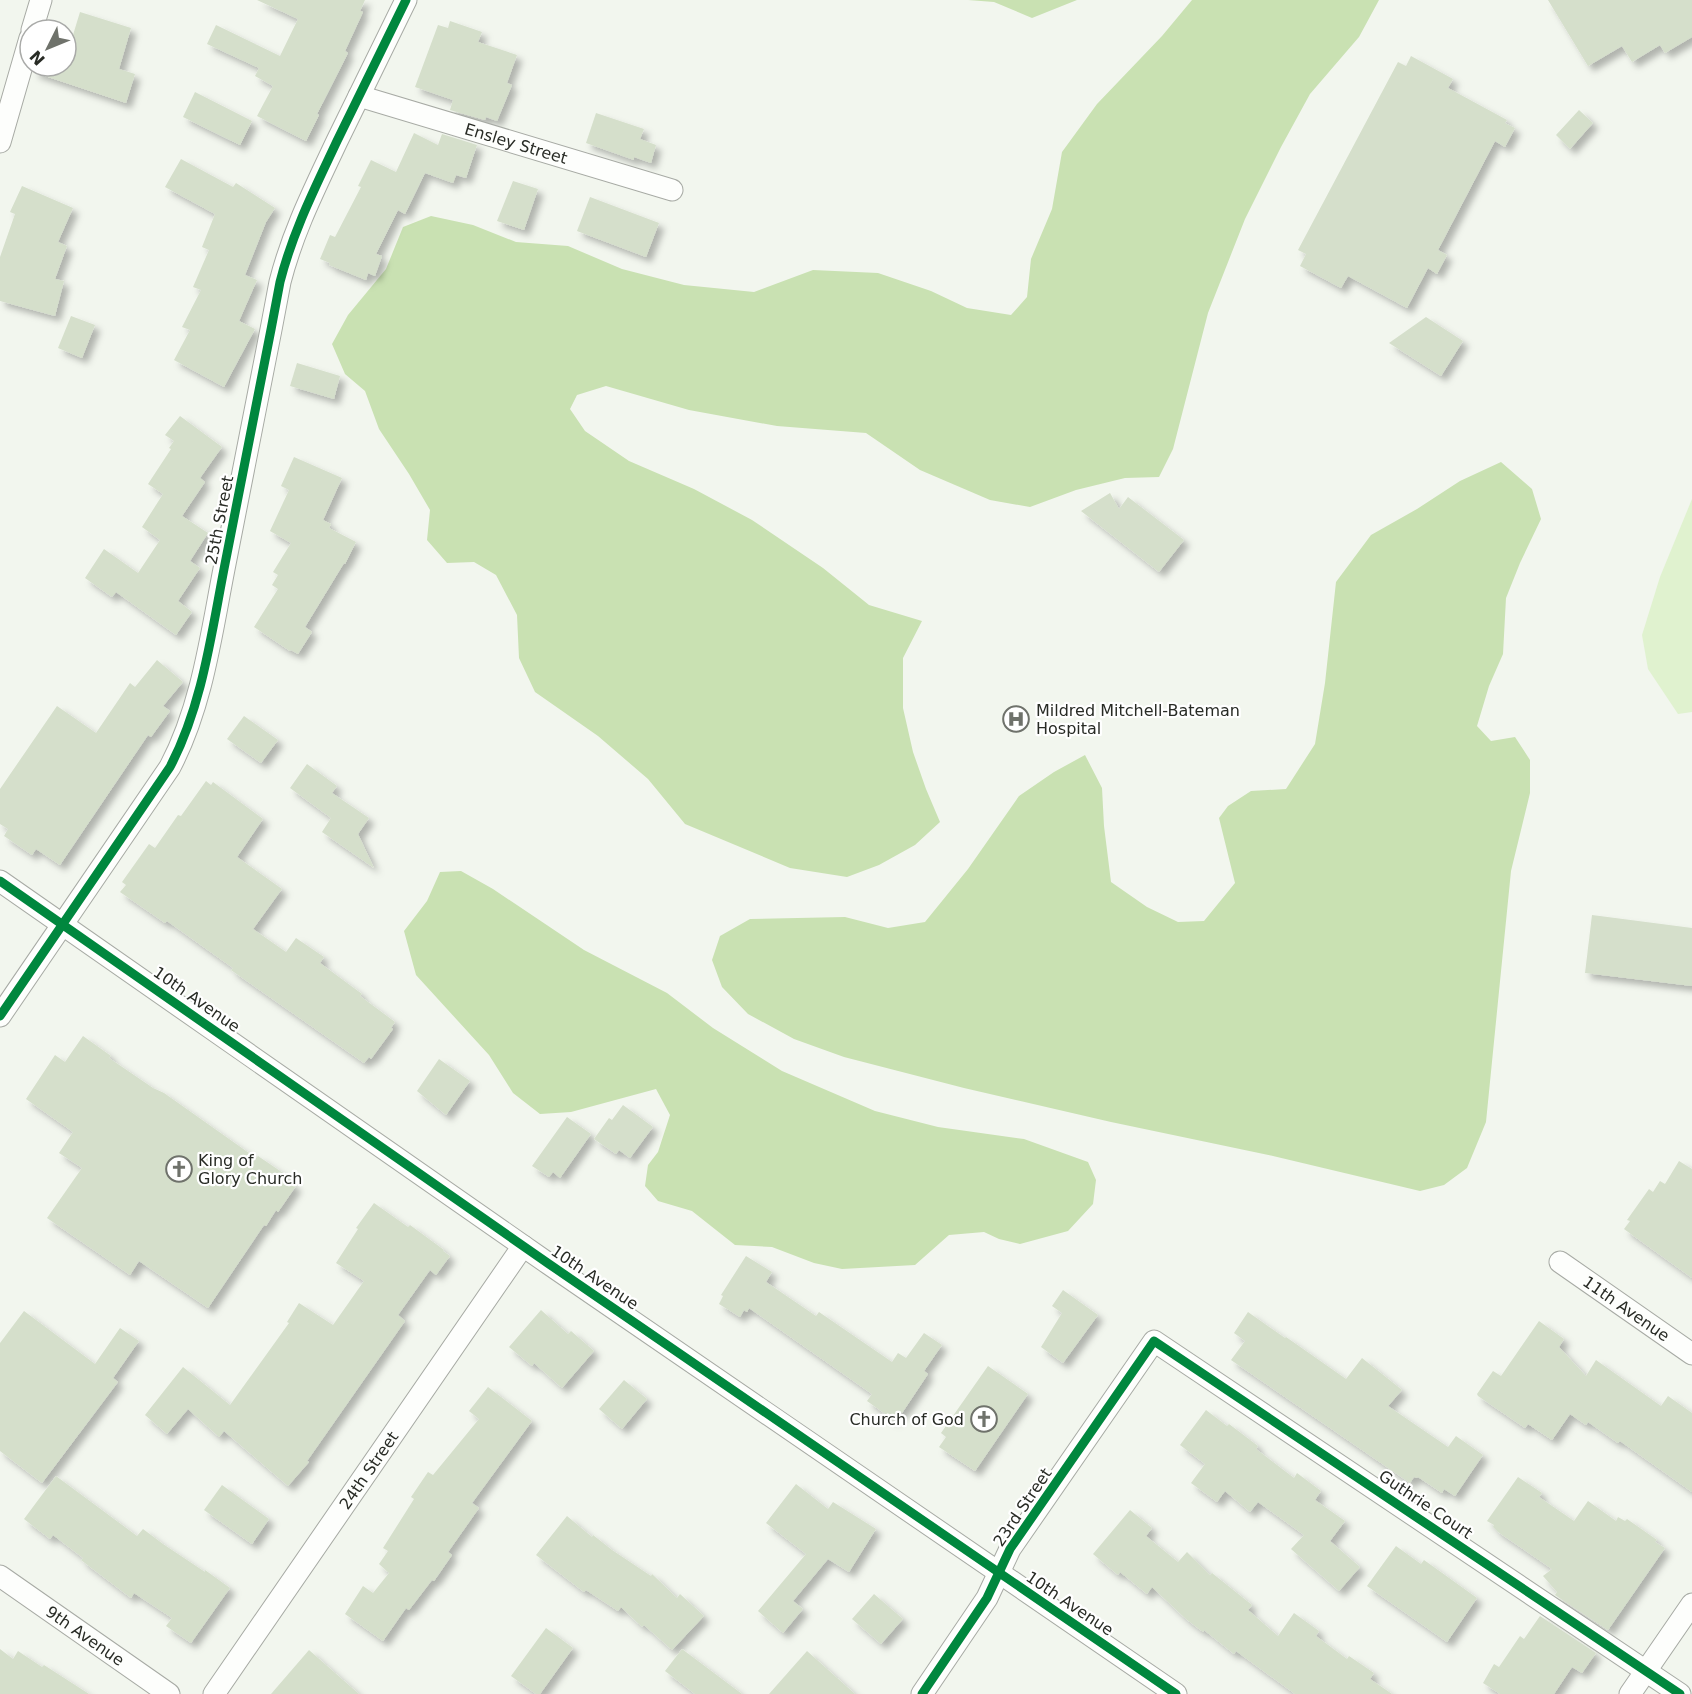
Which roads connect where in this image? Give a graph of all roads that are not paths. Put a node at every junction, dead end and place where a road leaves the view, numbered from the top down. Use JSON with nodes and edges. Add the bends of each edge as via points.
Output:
{"nodes":[{"id":1,"x":41,"y":0,"type":"edge"},
{"id":2,"x":406,"y":0,"type":"edge"},
{"id":3,"x":36,"y":18,"type":"edge"},
{"id":4,"x":18,"y":78,"type":"edge"},
{"id":5,"x":359,"y":96,"type":"junction"},
{"id":6,"x":0,"y":142,"type":"edge"},
{"id":7,"x":672,"y":190,"type":"dead end"},
{"id":8,"x":0,"y":881,"type":"edge"},
{"id":9,"x":63,"y":924,"type":"junction"},
{"id":10,"x":0,"y":1016,"type":"edge"},
{"id":11,"x":523,"y":1246,"type":"junction"},
{"id":12,"x":1560,"y":1262,"type":"dead end"},
{"id":13,"x":1154,"y":1341,"type":"joint"},
{"id":14,"x":1692,"y":1354,"type":"edge"},
{"id":15,"x":999,"y":1572,"type":"junction"},
{"id":16,"x":0,"y":1576,"type":"edge"},
{"id":17,"x":1692,"y":1604,"type":"edge"},
{"id":18,"x":1646,"y":1671,"type":"junction"},
{"id":19,"x":169,"y":1694,"type":"edge"},
{"id":20,"x":214,"y":1694,"type":"edge"},
{"id":21,"x":922,"y":1694,"type":"edge"},
{"id":22,"x":1176,"y":1694,"type":"edge"},
{"id":23,"x":1630,"y":1694,"type":"edge"},
{"id":24,"x":1680,"y":1694,"type":"edge"}],
"edges":[{"from":1,"to":3,"type":"street"},
{"from":2,"to":5,"type":"street","name":"25th Street"},
{"from":4,"to":6,"type":"street"},
{"from":5,"to":7,"type":"street","name":"Ensley Street"},
{"from":5,"to":9,"type":"street","name":"25th Street","via":[[287,255],[194,712],[170,767]]},
{"from":8,"to":9,"type":"street","name":"10th Avenue"},
{"from":9,"to":10,"type":"street","name":"25th Street"},
{"from":9,"to":11,"type":"street","name":"10th Avenue"},
{"from":11,"to":15,"type":"street","name":"10th Avenue"},
{"from":11,"to":20,"type":"street","name":"24th Street"},
{"from":12,"to":14,"type":"street","name":"11th Avenue"},
{"from":13,"to":15,"type":"street","name":"23rd Street","via":[[1010,1549]]},
{"from":13,"to":18,"type":"street","name":"Guthrie Court"},
{"from":15,"to":21,"type":"street","name":"23rd Street","via":[[987,1598]]},
{"from":15,"to":22,"type":"street","name":"10th Avenue"},
{"from":16,"to":19,"type":"street","name":"9th Avenue"},
{"from":17,"to":18,"type":"street"},
{"from":18,"to":23,"type":"street"},
{"from":18,"to":24,"type":"street","name":"Guthrie Court"}]}
